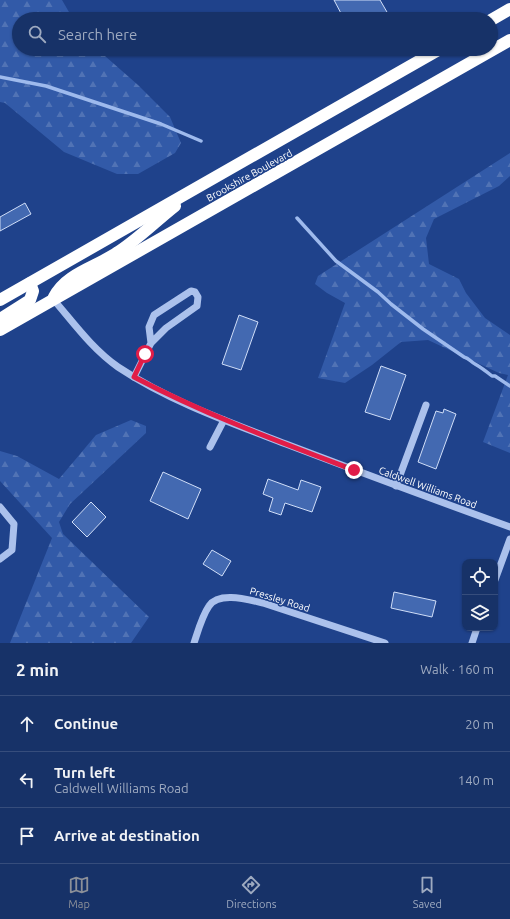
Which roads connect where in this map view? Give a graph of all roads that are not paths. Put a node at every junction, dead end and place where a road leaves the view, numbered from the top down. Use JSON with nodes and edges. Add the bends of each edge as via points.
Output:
{"nodes":[{"id":1,"x":510,"y":9,"type":"edge"},
{"id":2,"x":498,"y":16,"type":"edge"},
{"id":3,"x":510,"y":40,"type":"edge"},
{"id":4,"x":498,"y":47,"type":"edge"},
{"id":5,"x":428,"y":56,"type":"edge"},
{"id":6,"x":482,"y":56,"type":"edge"},
{"id":7,"x":201,"y":185,"type":"junction"},
{"id":8,"x":30,"y":283,"type":"junction"},
{"id":9,"x":53,"y":299,"type":"junction"},
{"id":10,"x":0,"y":300,"type":"edge"},
{"id":11,"x":0,"y":319,"type":"edge"},
{"id":12,"x":0,"y":330,"type":"edge"},
{"id":13,"x":151,"y":343,"type":"junction"},
{"id":14,"x":134,"y":377,"type":"junction"},
{"id":15,"x":426,"y":405,"type":"dead end"},
{"id":16,"x":224,"y":420,"type":"junction"},
{"id":17,"x":210,"y":447,"type":"dead end"},
{"id":18,"x":396,"y":486,"type":"junction"},
{"id":19,"x":0,"y":507,"type":"edge"},
{"id":20,"x":510,"y":527,"type":"edge"},
{"id":21,"x":510,"y":539,"type":"edge"},
{"id":22,"x":0,"y":559,"type":"edge"},
{"id":23,"x":498,"y":572,"type":"edge"},
{"id":24,"x":476,"y":631,"type":"edge"},
{"id":25,"x":194,"y":643,"type":"edge"},
{"id":26,"x":385,"y":643,"type":"edge"},
{"id":27,"x":472,"y":643,"type":"edge"}],
"edges":[{"from":1,"to":2,"type":"highway"},
{"from":3,"to":4,"type":"highway","name":"Brookshire Boulevard"},
{"from":5,"to":7,"type":"highway","name":"Brookshire Boulevard"},
{"from":6,"to":9,"type":"highway","name":"Brookshire Boulevard"},
{"from":7,"to":8,"type":"highway","name":"Brookshire Boulevard"},
{"from":7,"to":9,"type":"highway","via":[[118,253],[61,285]]},
{"from":8,"to":10,"type":"highway","name":"Brookshire Boulevard"},
{"from":8,"to":11,"type":"highway","via":[[33,291],[30,300]]},
{"from":9,"to":12,"type":"highway","name":"Brookshire Boulevard"},
{"from":9,"to":14,"type":"street","name":"Caldwell Williams Road","via":[[108,359]]},
{"from":13,"to":13,"type":"street","via":[[149,327],[154,315],[191,291],[195,292],[198,297],[197,306],[166,328]]},
{"from":13,"to":14,"type":"street"},
{"from":14,"to":16,"type":"street","name":"Caldwell Williams Road","via":[[171,397]]},
{"from":15,"to":18,"type":"street"},
{"from":16,"to":17,"type":"street"},
{"from":16,"to":18,"type":"street","name":"Caldwell Williams Road"},
{"from":18,"to":20,"type":"street","name":"Caldwell Williams Road"},
{"from":19,"to":22,"type":"street","via":[[14,524],[12,550]]},
{"from":21,"to":23,"type":"street"},
{"from":24,"to":27,"type":"street"},
{"from":25,"to":26,"type":"street","name":"Pressley Road","via":[[210,604],[219,599],[230,598],[263,603]]}]}
